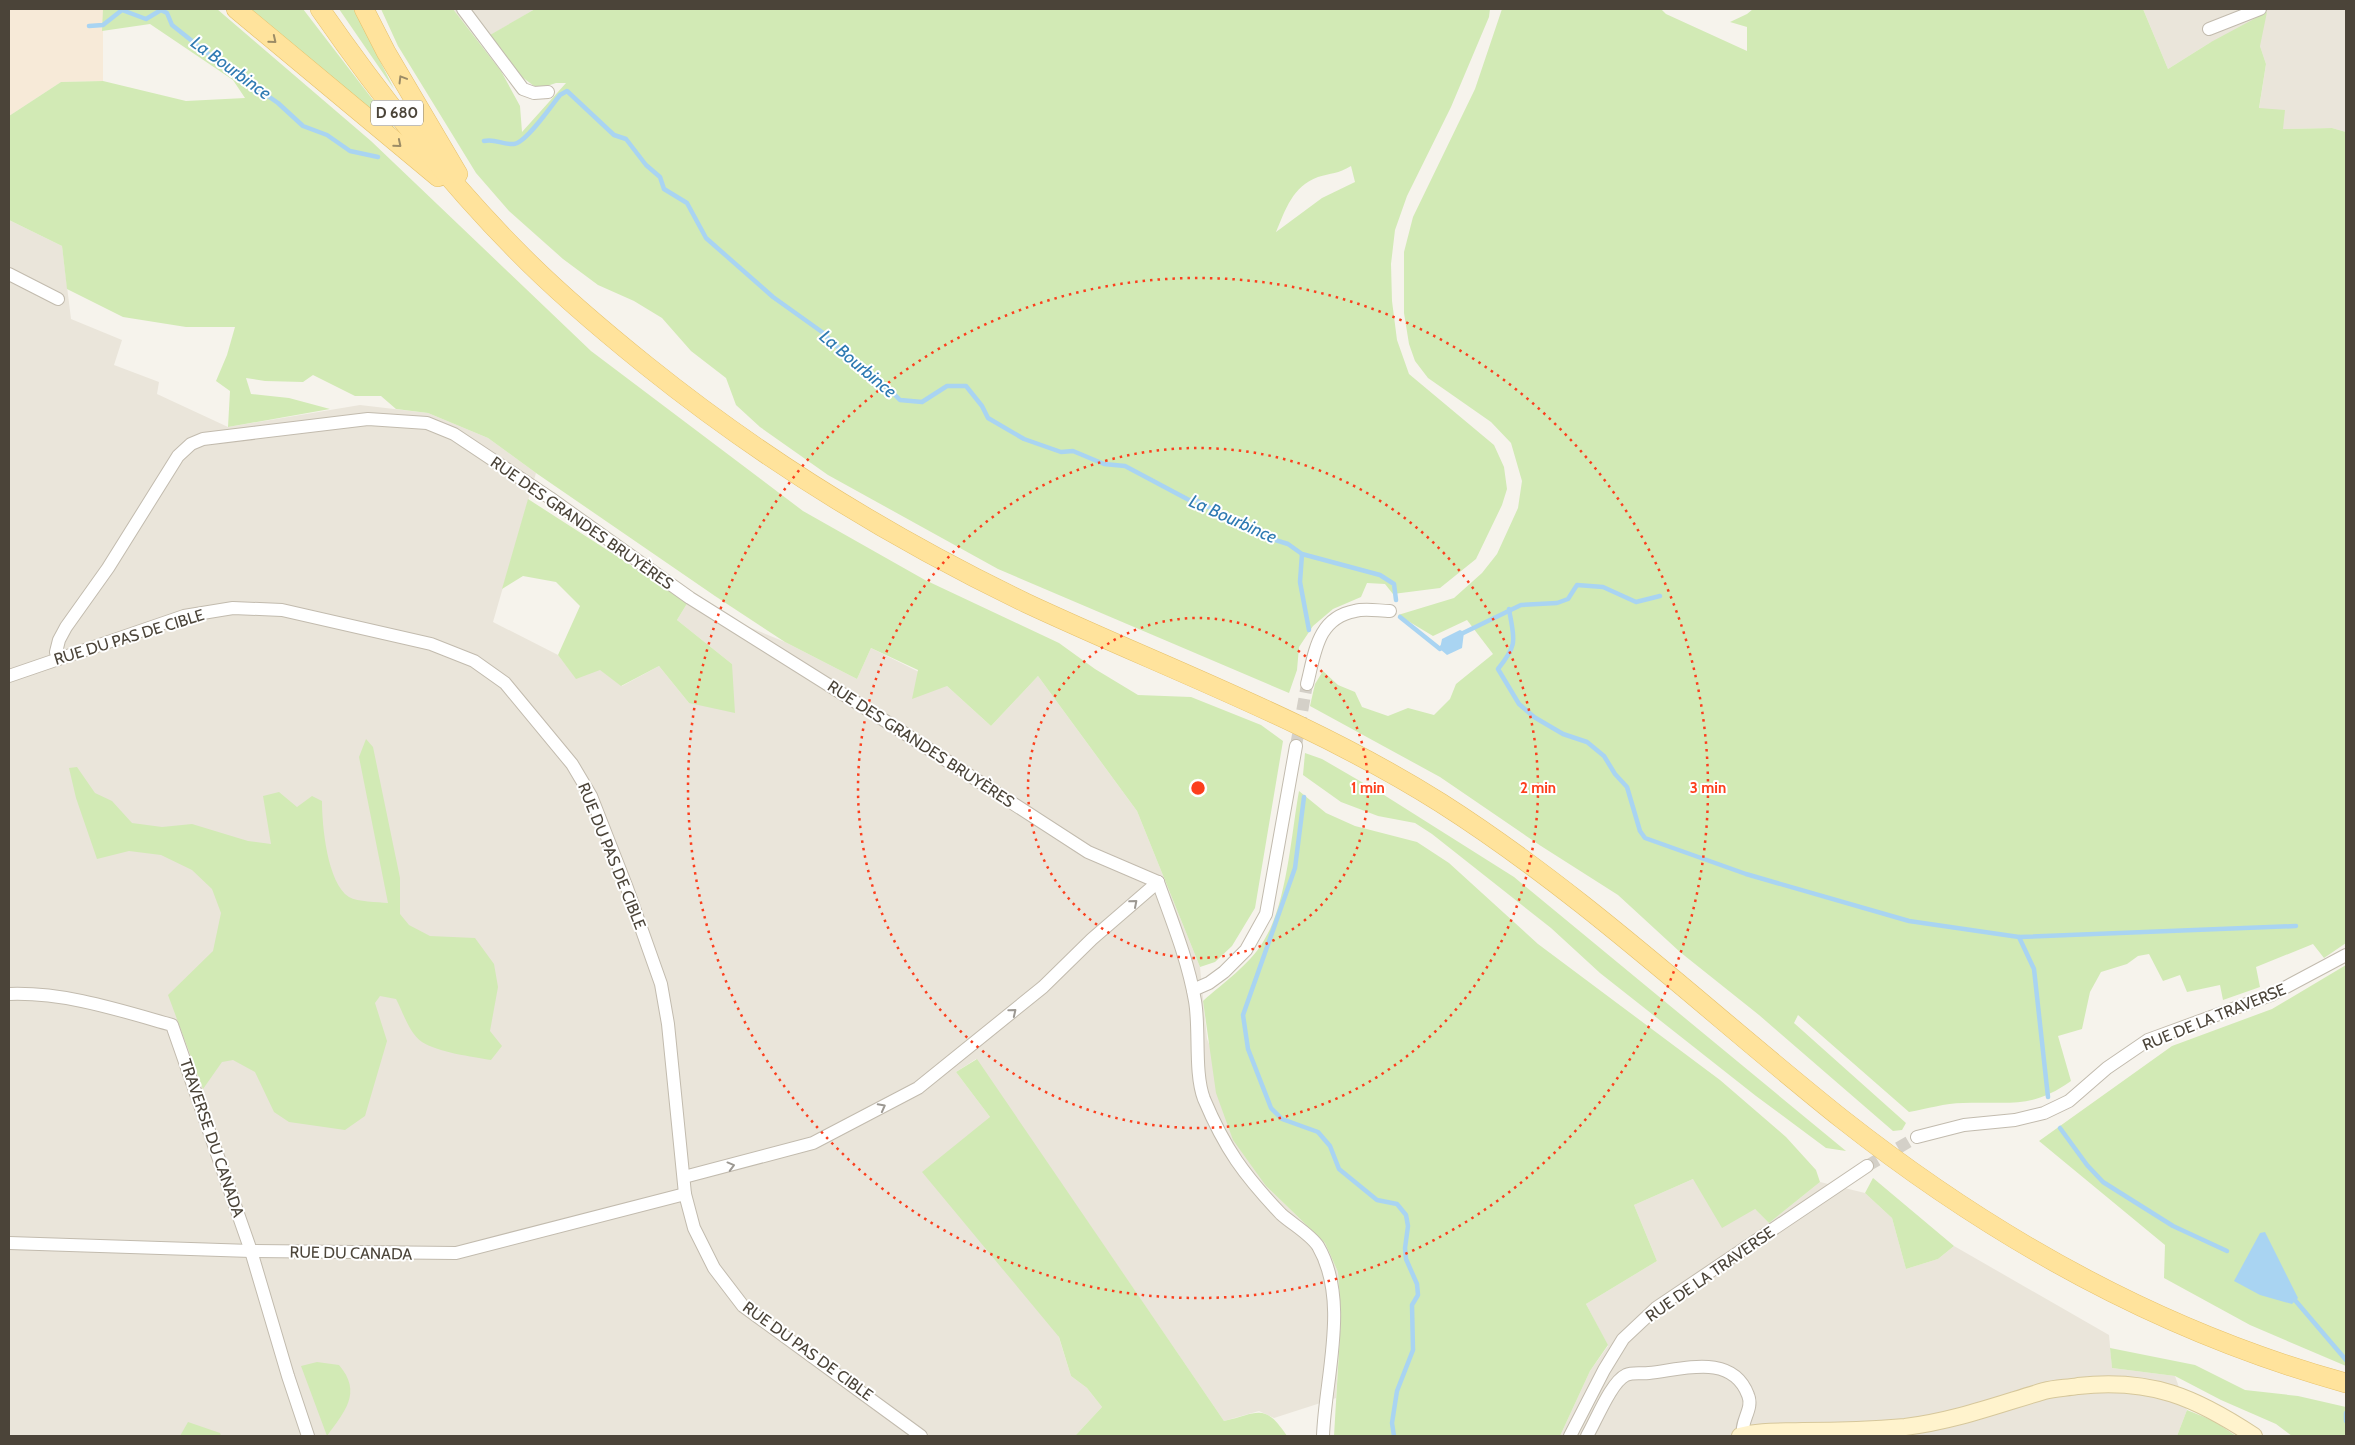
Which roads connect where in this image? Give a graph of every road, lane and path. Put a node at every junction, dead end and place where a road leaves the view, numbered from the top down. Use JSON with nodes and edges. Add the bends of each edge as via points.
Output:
{"nodes":[{"id":1,"x":236,"y":9,"type":"edge"},
{"id":2,"x":320,"y":9,"type":"edge"},
{"id":3,"x":364,"y":9,"type":"edge"},
{"id":4,"x":463,"y":9,"type":"edge"},
{"id":5,"x":2260,"y":9,"type":"edge"},
{"id":6,"x":2209,"y":29,"type":"dead end"},
{"id":7,"x":548,"y":92,"type":"dead end"},
{"id":8,"x":480,"y":212,"type":"junction"},
{"id":9,"x":9,"y":274,"type":"edge"},
{"id":10,"x":58,"y":299,"type":"dead end"},
{"id":11,"x":1390,"y":610,"type":"dead end"},
{"id":12,"x":58,"y":659,"type":"junction"},
{"id":13,"x":9,"y":676,"type":"edge"},
{"id":14,"x":1307,"y":684,"type":"tunnel mouth"},
{"id":15,"x":1296,"y":746,"type":"tunnel mouth"},
{"id":16,"x":1158,"y":882,"type":"junction"},
{"id":17,"x":2346,"y":955,"type":"edge"},
{"id":18,"x":1193,"y":990,"type":"junction"},
{"id":19,"x":9,"y":994,"type":"edge"},
{"id":20,"x":1917,"y":1137,"type":"tunnel mouth"},
{"id":21,"x":1867,"y":1166,"type":"tunnel mouth"},
{"id":22,"x":684,"y":1177,"type":"junction"},
{"id":23,"x":685,"y":1194,"type":"junction"},
{"id":24,"x":9,"y":1243,"type":"edge"},
{"id":25,"x":251,"y":1251,"type":"junction"},
{"id":26,"x":2346,"y":1383,"type":"edge"},
{"id":27,"x":308,"y":1436,"type":"edge"},
{"id":28,"x":921,"y":1436,"type":"edge"},
{"id":29,"x":1323,"y":1436,"type":"edge"},
{"id":30,"x":1570,"y":1436,"type":"edge"},
{"id":31,"x":1588,"y":1436,"type":"edge"},
{"id":32,"x":1742,"y":1436,"type":"edge"},
{"id":33,"x":2254,"y":1436,"type":"edge"}],
"edges":[{"from":1,"to":8,"type":"main road","one_way":true},
{"from":2,"to":8,"type":"main road","number":"D 680","via":[[416,138]]},
{"from":8,"to":3,"type":"main road","one_way":true},
{"from":4,"to":7,"type":"street","via":[[523,89],[534,93]]},
{"from":5,"to":6,"type":"street"},
{"from":8,"to":26,"type":"main road","number":"D 680","via":[[520,255],[593,323],[742,439],[812,486],[953,566],[1028,604],[1262,708],[1353,753],[1439,802],[1586,909],[1846,1121],[1934,1187],[2019,1243],[2090,1283],[2160,1316],[2239,1348]]},
{"from":9,"to":10,"type":"street"},
{"from":11,"to":14,"type":"street","via":[[1354,610],[1327,624],[1320,634]]},
{"from":12,"to":13,"type":"street","name":"RUE DU PAS DE CIBLE"},
{"from":12,"to":16,"type":"street","name":"RUE DES GRANDES BRUYÈRES","via":[[56,652],[66,627],[108,568],[178,456],[191,444],[203,438],[368,419],[427,423],[454,434],[690,598],[1088,852]]},
{"from":12,"to":22,"type":"street","name":"RUE DU PAS DE CIBLE","via":[[184,616],[233,608],[282,610],[432,644],[474,661],[505,683],[572,764],[591,796],[627,888],[661,984]]},
{"from":15,"to":18,"type":"street","via":[[1266,914],[1246,950],[1224,972]]},
{"from":16,"to":18,"type":"street","via":[[1190,971]]},
{"from":22,"to":16,"type":"street","one_way":true,"via":[[813,1143],[918,1088],[1043,987]]},
{"from":17,"to":20,"type":"street","name":"RUE DE LA TRAVERSE","via":[[2271,995],[2148,1040],[2107,1068],[2069,1101],[2044,1113],[2015,1120],[1964,1125]]},
{"from":18,"to":29,"type":"street","via":[[1203,1096],[1225,1146],[1252,1184],[1317,1245],[1327,1268],[1334,1323]]},
{"from":19,"to":25,"type":"street","name":"TRAVERSE DU CANADA","via":[[28,993],[82,1000],[172,1025]]},
{"from":21,"to":30,"type":"street","name":"RUE DE LA TRAVERSE","via":[[1656,1308],[1623,1340]]},
{"from":22,"to":23,"type":"street","name":"RUE DU PAS DE CIBLE"},
{"from":23,"to":25,"type":"street","name":"RUE DU CANADA","via":[[456,1253]]},
{"from":23,"to":28,"type":"street","name":"RUE DU PAS DE CIBLE","via":[[694,1228],[710,1260],[743,1306]]},
{"from":24,"to":25,"type":"street","name":"RUE DU CANADA"},
{"from":25,"to":27,"type":"street","name":"TRAVERSE DU CANADA"},
{"from":31,"to":32,"type":"street","via":[[1615,1384],[1626,1375],[1687,1366],[1715,1368],[1737,1378],[1748,1394],[1750,1407]]},
{"from":32,"to":33,"type":"main road","via":[[1934,1424],[2046,1390],[2135,1384],[2177,1393],[2221,1414]]}]}
